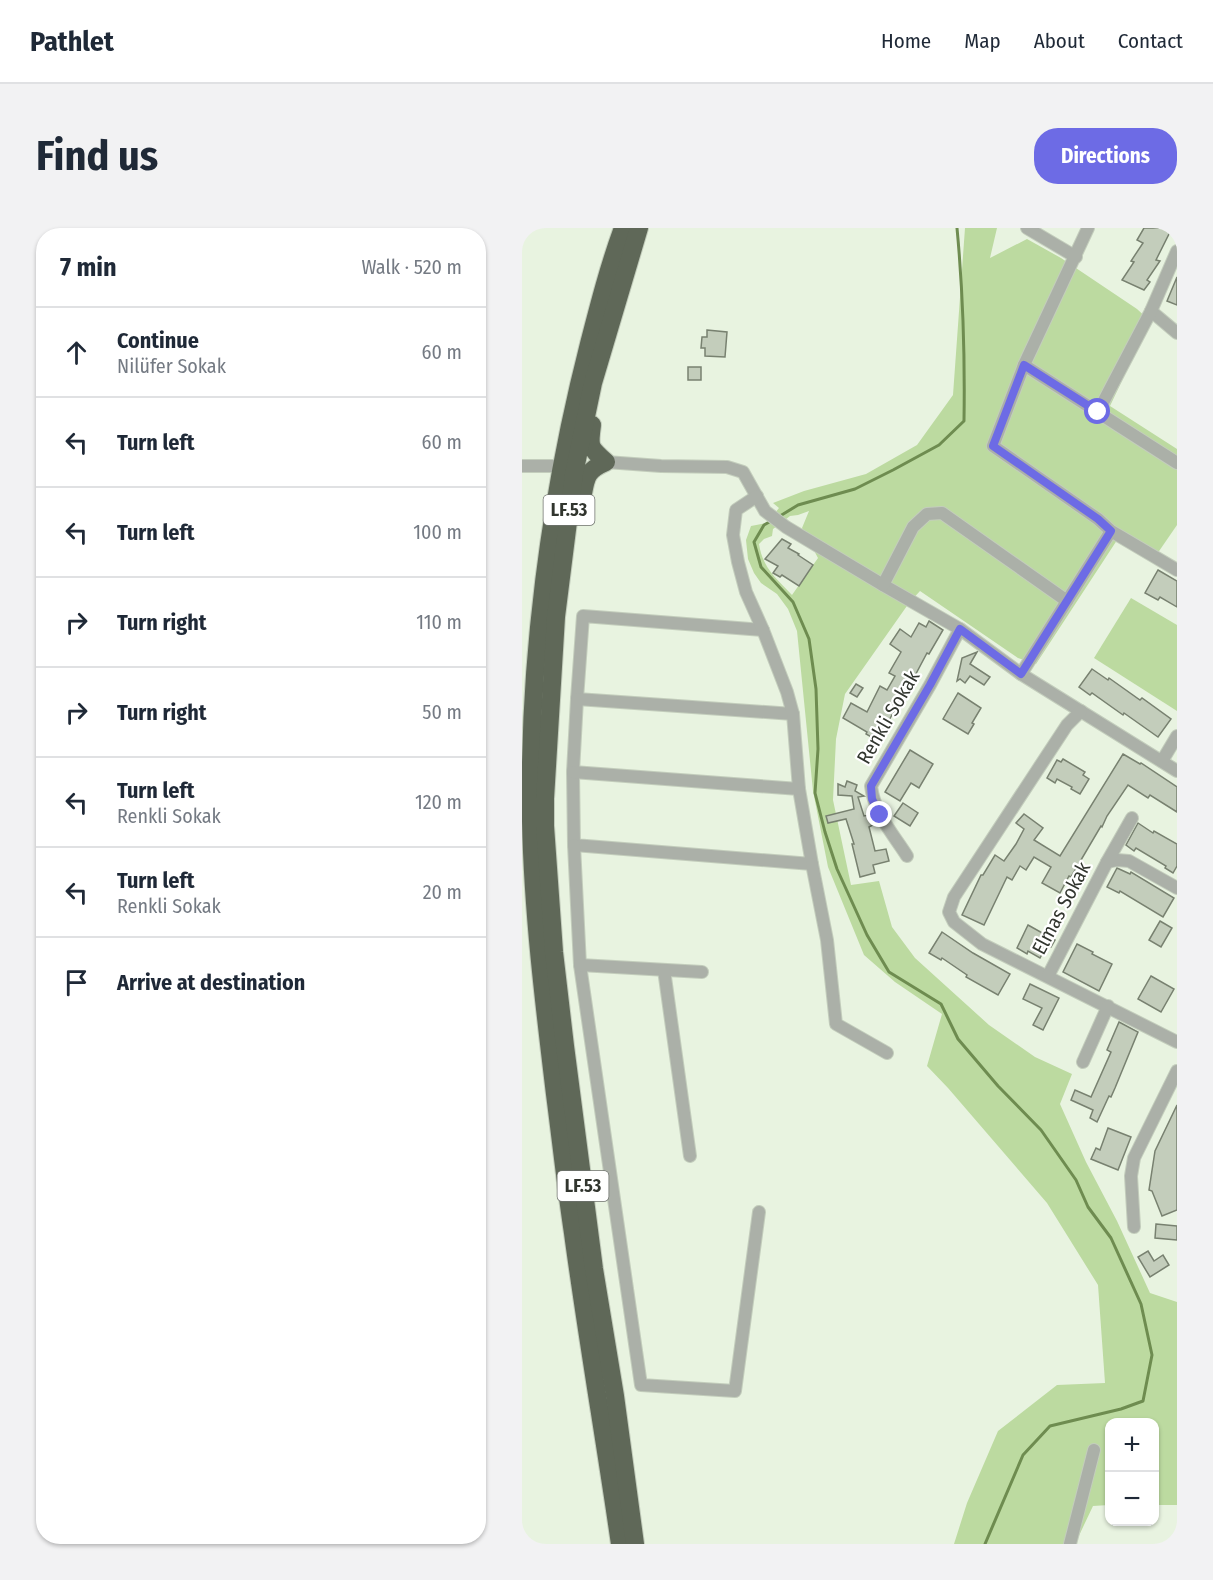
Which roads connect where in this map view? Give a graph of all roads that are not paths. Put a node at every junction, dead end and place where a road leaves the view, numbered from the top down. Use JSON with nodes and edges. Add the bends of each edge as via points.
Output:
{"nodes":[{"id":1,"x":623,"y":228,"type":"edge"},
{"id":2,"x":640,"y":228,"type":"edge"},
{"id":3,"x":1027,"y":228,"type":"edge"},
{"id":4,"x":1088,"y":228,"type":"edge"},
{"id":5,"x":1177,"y":251,"type":"edge"},
{"id":6,"x":1076,"y":256,"type":"junction"},
{"id":7,"x":1150,"y":311,"type":"junction"},
{"id":8,"x":1177,"y":333,"type":"edge"},
{"id":9,"x":1024,"y":365,"type":"junction"},
{"id":10,"x":1098,"y":412,"type":"junction"},
{"id":11,"x":606,"y":462,"type":"junction"},
{"id":12,"x":1177,"y":462,"type":"edge"},
{"id":13,"x":522,"y":466,"type":"edge"},
{"id":14,"x":561,"y":466,"type":"junction"},
{"id":15,"x":757,"y":496,"type":"junction"},
{"id":16,"x":1111,"y":531,"type":"junction"},
{"id":17,"x":1177,"y":570,"type":"edge"},
{"id":18,"x":883,"y":585,"type":"junction"},
{"id":19,"x":1067,"y":601,"type":"junction"},
{"id":20,"x":960,"y":629,"type":"junction"},
{"id":21,"x":764,"y":630,"type":"junction"},
{"id":22,"x":1021,"y":674,"type":"junction"},
{"id":23,"x":577,"y":699,"type":"junction"},
{"id":24,"x":1081,"y":711,"type":"junction"},
{"id":25,"x":792,"y":714,"type":"junction"},
{"id":26,"x":1177,"y":736,"type":"edge"},
{"id":27,"x":1162,"y":760,"type":"junction"},
{"id":28,"x":1177,"y":771,"type":"edge"},
{"id":29,"x":573,"y":772,"type":"junction"},
{"id":30,"x":799,"y":789,"type":"junction"},
{"id":31,"x":545,"y":799,"type":"junction"},
{"id":32,"x":1132,"y":818,"type":"dead end"},
{"id":33,"x":574,"y":845,"type":"junction"},
{"id":34,"x":907,"y":856,"type":"dead end"},
{"id":35,"x":1107,"y":862,"type":"junction"},
{"id":36,"x":812,"y":864,"type":"junction"},
{"id":37,"x":1177,"y":888,"type":"edge"},
{"id":38,"x":580,"y":965,"type":"junction"},
{"id":39,"x":664,"y":970,"type":"junction"},
{"id":40,"x":702,"y":972,"type":"dead end"},
{"id":41,"x":1048,"y":976,"type":"junction"},
{"id":42,"x":1108,"y":1006,"type":"junction"},
{"id":43,"x":1177,"y":1042,"type":"edge"},
{"id":44,"x":887,"y":1053,"type":"dead end"},
{"id":45,"x":1083,"y":1062,"type":"dead end"},
{"id":46,"x":1177,"y":1071,"type":"edge"},
{"id":47,"x":690,"y":1156,"type":"dead end"},
{"id":48,"x":759,"y":1212,"type":"dead end"},
{"id":49,"x":1134,"y":1227,"type":"dead end"},
{"id":50,"x":1094,"y":1450,"type":"dead end"},
{"id":51,"x":620,"y":1544,"type":"edge"},
{"id":52,"x":635,"y":1544,"type":"edge"},
{"id":53,"x":1070,"y":1544,"type":"edge"}],
"edges":[{"from":1,"to":14,"type":"highway","number":"LF.53","via":[[574,403]]},
{"from":2,"to":11,"type":"highway","via":[[589,443]]},
{"from":2,"to":31,"type":"highway","number":"LF.53","via":[[593,383],[574,474],[556,617]]},
{"from":3,"to":6,"type":"street"},
{"from":4,"to":6,"type":"street"},
{"from":5,"to":7,"type":"street"},
{"from":6,"to":9,"type":"street"},
{"from":7,"to":8,"type":"street"},
{"from":7,"to":10,"type":"street"},
{"from":9,"to":10,"type":"street"},
{"from":9,"to":16,"type":"street","via":[[993,446]]},
{"from":10,"to":12,"type":"street"},
{"from":11,"to":15,"type":"street","via":[[727,467],[743,472]]},
{"from":11,"to":31,"type":"highway","via":[[593,467],[586,476],[568,585]]},
{"from":13,"to":14,"type":"street"},
{"from":14,"to":51,"type":"highway","number":"LF.53","via":[[534,693],[533,868],[544,1006],[571,1222]]},
{"from":15,"to":18,"type":"street","via":[[765,511],[786,527]]},
{"from":15,"to":21,"type":"street","via":[[736,510],[733,535],[746,592]]},
{"from":16,"to":17,"type":"street"},
{"from":16,"to":19,"type":"street"},
{"from":18,"to":19,"type":"street","via":[[913,527],[927,514],[942,513]]},
{"from":18,"to":20,"type":"street"},
{"from":19,"to":22,"type":"street"},
{"from":20,"to":22,"type":"street"},
{"from":20,"to":34,"type":"street","name":"Renkli Sokak","via":[[871,786],[880,815]]},
{"from":21,"to":23,"type":"street","via":[[583,616]]},
{"from":21,"to":25,"type":"street"},
{"from":22,"to":24,"type":"street"},
{"from":23,"to":25,"type":"street"},
{"from":23,"to":29,"type":"street"},
{"from":24,"to":27,"type":"street"},
{"from":24,"to":41,"type":"street","via":[[1067,724],[954,897],[949,912],[954,922],[982,944]]},
{"from":25,"to":30,"type":"street"},
{"from":26,"to":27,"type":"street"},
{"from":27,"to":28,"type":"street"},
{"from":29,"to":30,"type":"street"},
{"from":29,"to":33,"type":"street"},
{"from":30,"to":36,"type":"street"},
{"from":31,"to":52,"type":"highway","number":"LF.53","via":[[554,952],[565,1046]]},
{"from":32,"to":35,"type":"street"},
{"from":33,"to":36,"type":"street"},
{"from":33,"to":38,"type":"street"},
{"from":35,"to":37,"type":"street","name":"Elmas Sokak","via":[[1129,861]]},
{"from":35,"to":41,"type":"street","name":"Elmas Sokak"},
{"from":36,"to":44,"type":"street","via":[[827,940],[836,1024]]},
{"from":38,"to":39,"type":"street"},
{"from":38,"to":48,"type":"street","via":[[641,1385],[735,1391]]},
{"from":39,"to":40,"type":"street"},
{"from":39,"to":47,"type":"street"},
{"from":41,"to":42,"type":"street"},
{"from":42,"to":43,"type":"street"},
{"from":42,"to":45,"type":"street"},
{"from":46,"to":49,"type":"street","via":[[1134,1158]]},
{"from":50,"to":53,"type":"street"}]}
